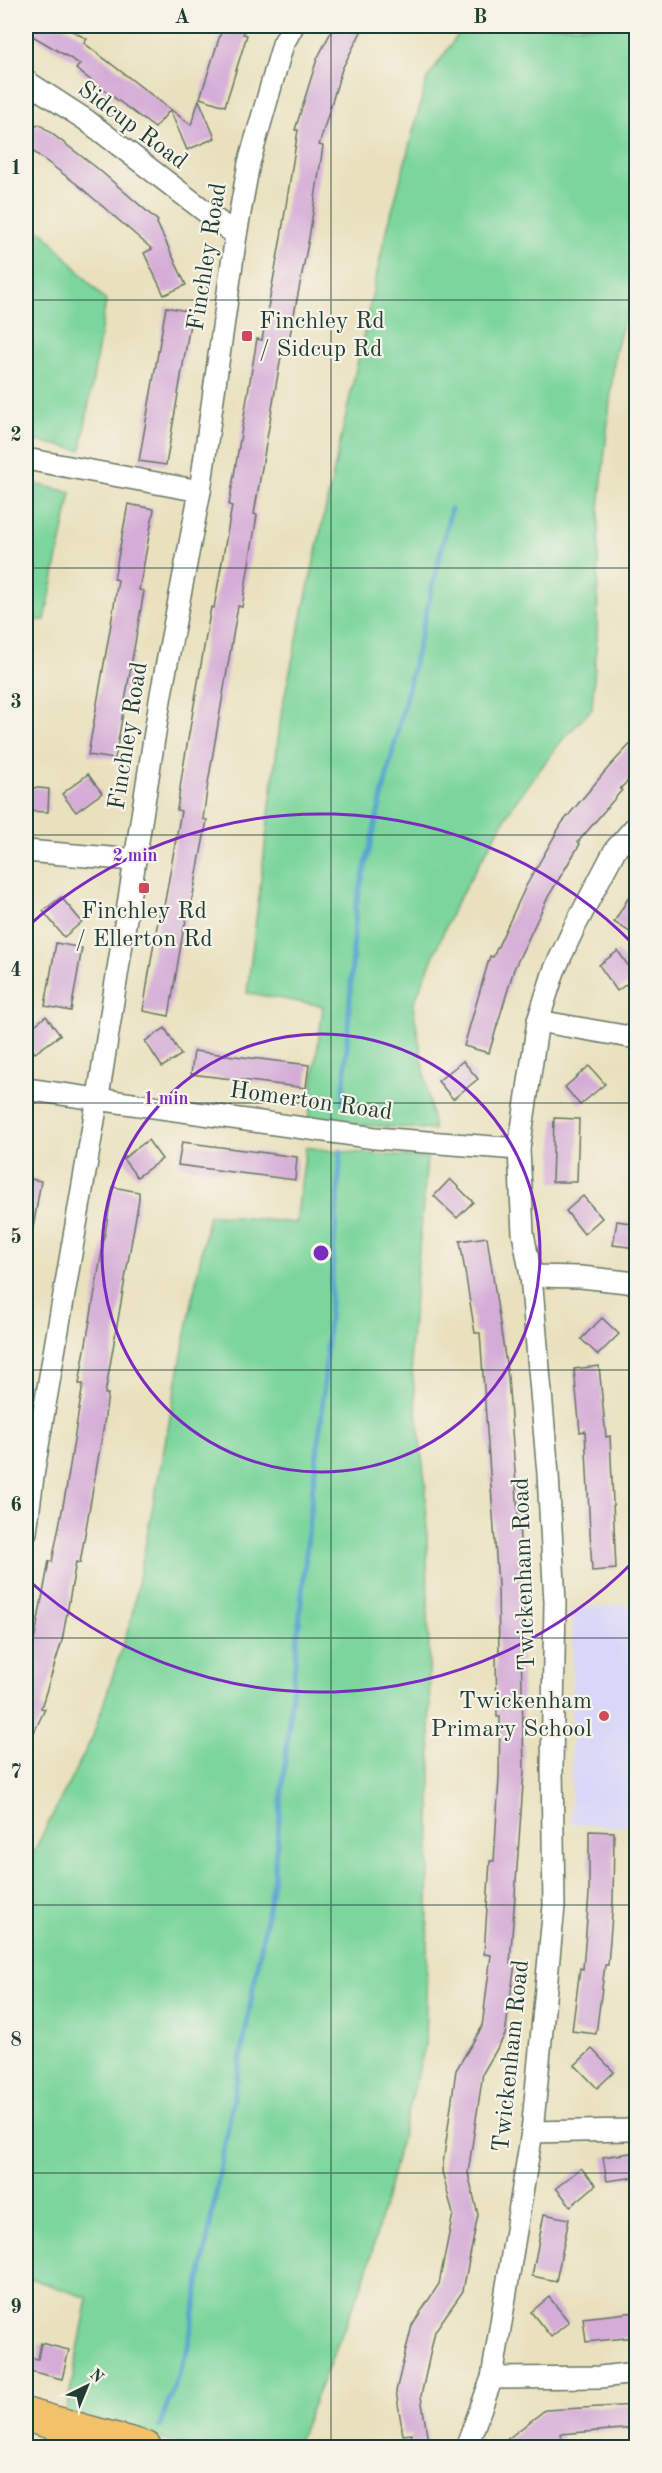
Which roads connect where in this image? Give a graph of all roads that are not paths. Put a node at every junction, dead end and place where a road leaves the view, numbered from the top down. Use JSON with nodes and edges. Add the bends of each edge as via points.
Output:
{"nodes":[{"id":1,"x":293,"y":26,"type":"edge"},
{"id":2,"x":26,"y":81,"type":"edge"},
{"id":3,"x":236,"y":235,"type":"junction"},
{"id":4,"x":26,"y":459,"type":"edge"},
{"id":5,"x":200,"y":491,"type":"junction"},
{"id":6,"x":636,"y":826,"type":"edge"},
{"id":7,"x":26,"y":851,"type":"edge"},
{"id":8,"x":135,"y":860,"type":"junction"},
{"id":9,"x":538,"y":1020,"type":"junction"},
{"id":10,"x":636,"y":1038,"type":"edge"},
{"id":11,"x":26,"y":1089,"type":"edge"},
{"id":12,"x":98,"y":1097,"type":"junction"},
{"id":13,"x":519,"y":1149,"type":"junction"},
{"id":14,"x":531,"y":1276,"type":"junction"},
{"id":15,"x":636,"y":1283,"type":"edge"},
{"id":16,"x":30,"y":1469,"type":"edge"},
{"id":17,"x":26,"y":1532,"type":"edge"},
{"id":18,"x":636,"y":2127,"type":"edge"},
{"id":19,"x":532,"y":2132,"type":"junction"},
{"id":20,"x":636,"y":2373,"type":"edge"},
{"id":21,"x":492,"y":2378,"type":"junction"},
{"id":22,"x":26,"y":2415,"type":"edge"},
{"id":23,"x":145,"y":2448,"type":"edge"},
{"id":24,"x":466,"y":2448,"type":"edge"}],
"edges":[{"from":1,"to":3,"type":"street","name":"Finchley Road","via":[[283,44],[249,163]]},
{"from":2,"to":3,"type":"street","name":"Sidcup Road","via":[[86,120]]},
{"from":3,"to":5,"type":"street","name":"Finchley Road"},
{"from":4,"to":5,"type":"street"},
{"from":5,"to":8,"type":"street","name":"Finchley Road","via":[[161,694]]},
{"from":6,"to":9,"type":"street","name":"Twickenham Road","via":[[615,850],[574,928]]},
{"from":7,"to":8,"type":"street"},
{"from":8,"to":12,"type":"street","name":"Finchley Road"},
{"from":9,"to":10,"type":"street"},
{"from":9,"to":13,"type":"street","name":"Twickenham Road"},
{"from":11,"to":12,"type":"street","name":"Homerton Road"},
{"from":12,"to":13,"type":"street","name":"Homerton Road","via":[[375,1138]]},
{"from":12,"to":16,"type":"street","name":"Finchley Road"},
{"from":13,"to":14,"type":"street","name":"Twickenham Road","via":[[523,1233]]},
{"from":14,"to":15,"type":"street"},
{"from":14,"to":19,"type":"street","name":"Twickenham Road","via":[[555,1602],[554,1906]]},
{"from":16,"to":17,"type":"street","name":"Finchley Road"},
{"from":18,"to":19,"type":"street"},
{"from":19,"to":21,"type":"street","name":"Twickenham Road"},
{"from":20,"to":21,"type":"street"},
{"from":21,"to":24,"type":"street","name":"Twickenham Road"},
{"from":22,"to":23,"type":"main road"}]}
